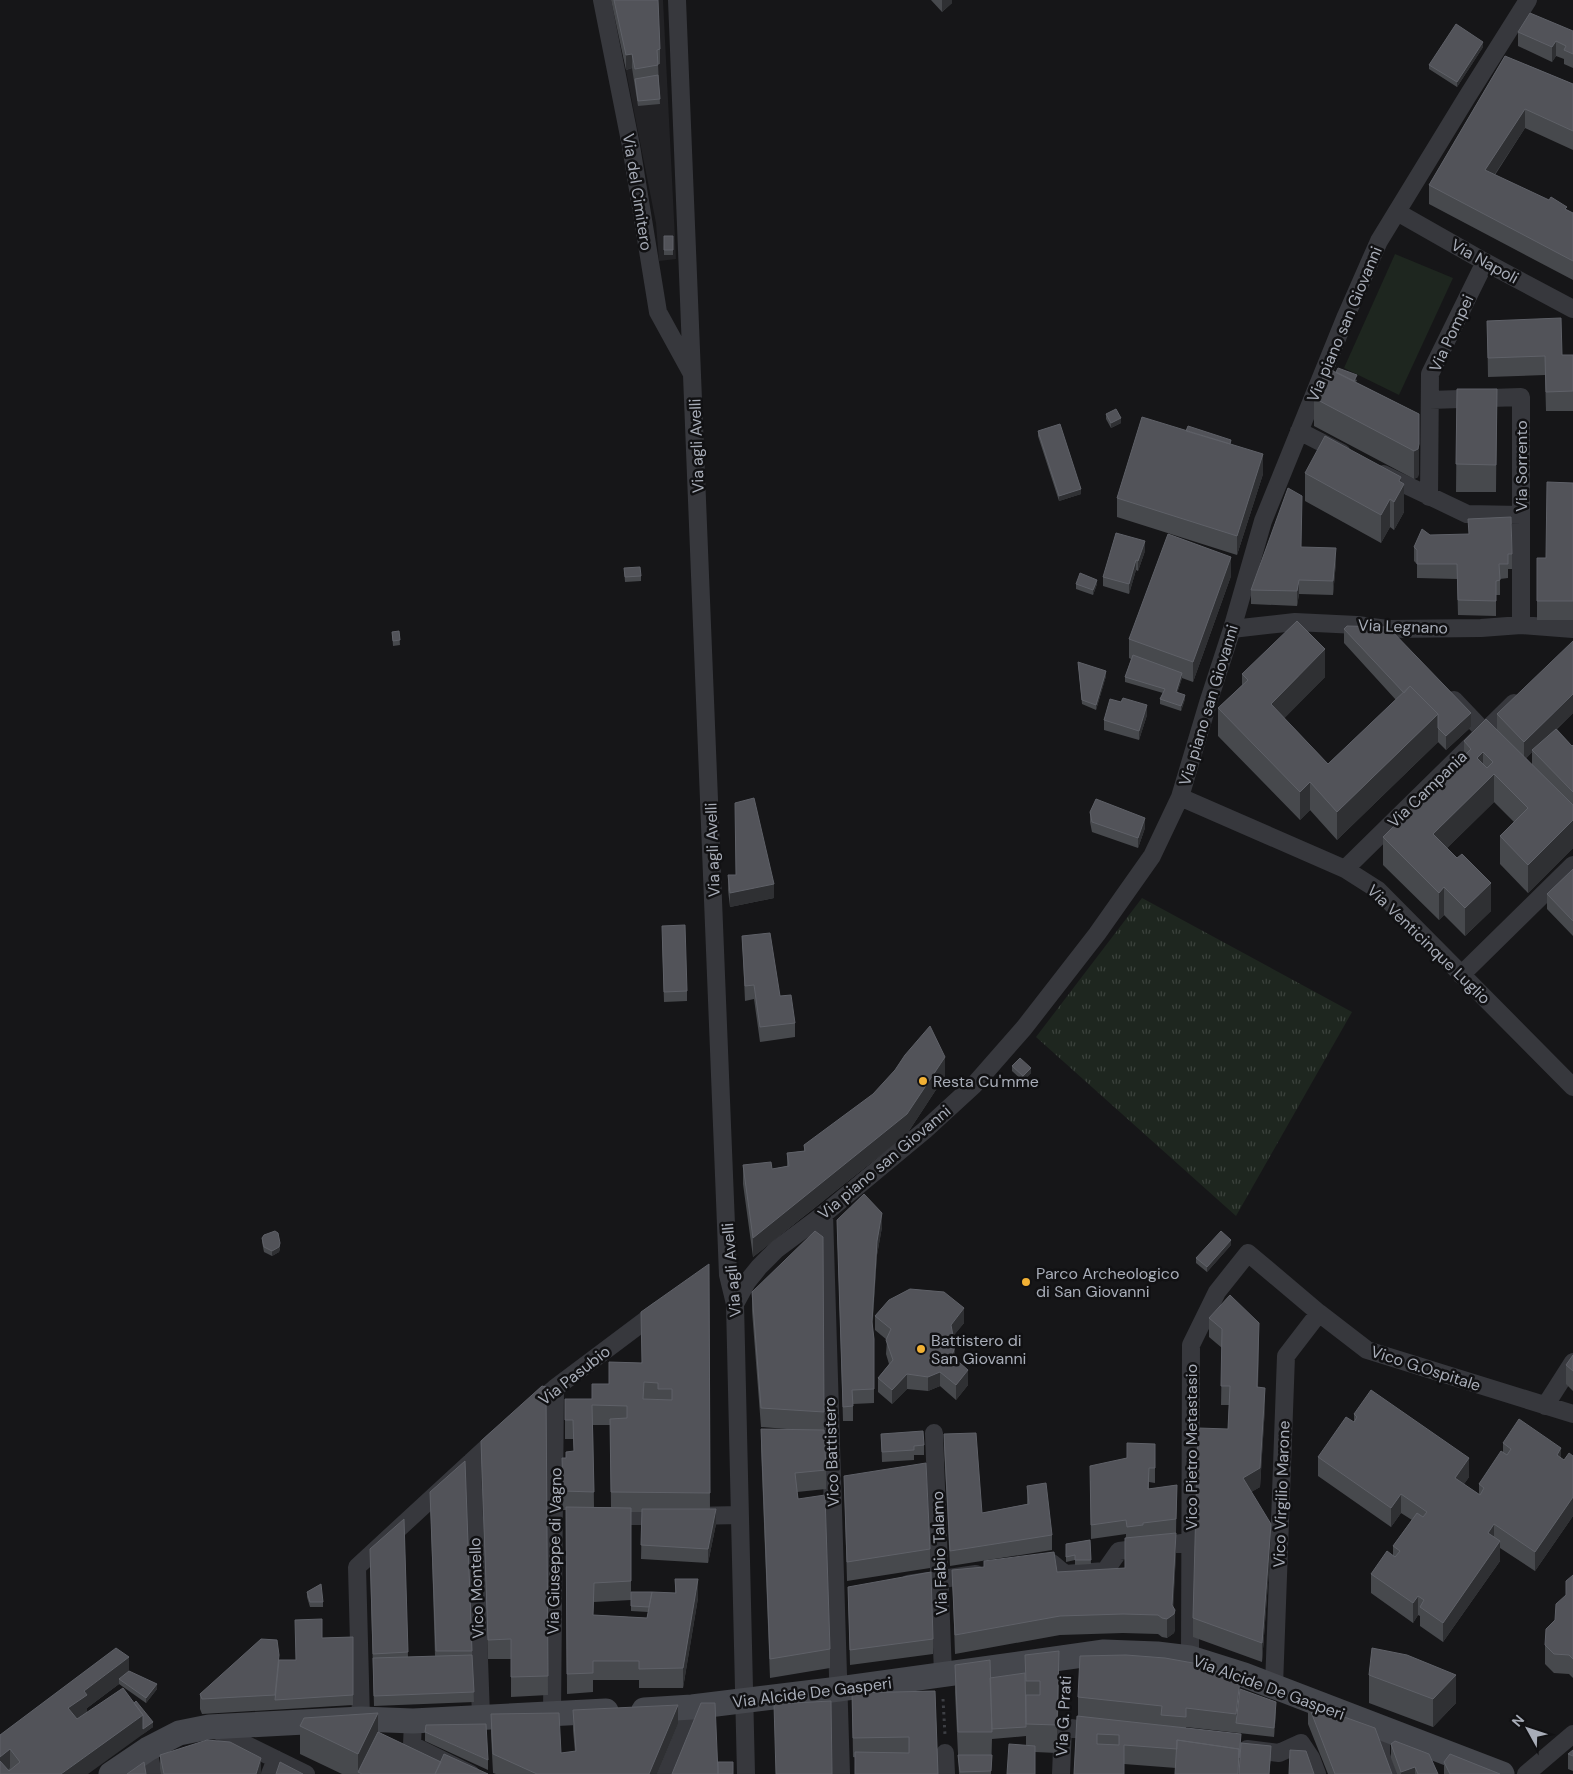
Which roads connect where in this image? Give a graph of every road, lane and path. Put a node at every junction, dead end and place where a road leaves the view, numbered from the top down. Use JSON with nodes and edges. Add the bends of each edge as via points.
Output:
{"nodes":[{"id":1,"x":602,"y":0,"type":"edge"},
{"id":2,"x":677,"y":0,"type":"edge"},
{"id":3,"x":1528,"y":0,"type":"edge"},
{"id":4,"x":1397,"y":212,"type":"junction"},
{"id":5,"x":1485,"y":262,"type":"junction"},
{"id":6,"x":1573,"y":309,"type":"edge"},
{"id":7,"x":693,"y":376,"type":"junction"},
{"id":8,"x":1430,"y":400,"type":"junction"},
{"id":9,"x":1299,"y":431,"type":"junction"},
{"id":10,"x":1428,"y":497,"type":"junction"},
{"id":11,"x":1521,"y":515,"type":"junction"},
{"id":12,"x":1521,"y":625,"type":"junction"},
{"id":13,"x":1232,"y":629,"type":"junction"},
{"id":14,"x":1387,"y":629,"type":"junction"},
{"id":15,"x":1565,"y":629,"type":"edge"},
{"id":16,"x":1400,"y":642,"type":"edge"},
{"id":17,"x":1573,"y":645,"type":"edge"},
{"id":18,"x":1446,"y":691,"type":"edge"},
{"id":19,"x":1526,"y":692,"type":"edge"},
{"id":20,"x":1485,"y":732,"type":"junction"},
{"id":21,"x":1505,"y":753,"type":"edge"},
{"id":22,"x":1180,"y":797,"type":"junction"},
{"id":23,"x":1573,"y":865,"type":"edge"},
{"id":24,"x":1345,"y":869,"type":"junction"},
{"id":25,"x":1461,"y":975,"type":"junction"},
{"id":26,"x":1573,"y":1087,"type":"edge"},
{"id":27,"x":824,"y":1214,"type":"junction"},
{"id":28,"x":1248,"y":1253,"type":"joint"},
{"id":29,"x":673,"y":1300,"type":"edge"},
{"id":30,"x":735,"y":1304,"type":"junction"},
{"id":31,"x":1319,"y":1313,"type":"junction"},
{"id":32,"x":1573,"y":1362,"type":"edge"},
{"id":33,"x":555,"y":1388,"type":"junction"},
{"id":34,"x":1545,"y":1406,"type":"junction"},
{"id":35,"x":1573,"y":1414,"type":"edge"},
{"id":36,"x":934,"y":1433,"type":"dead end"},
{"id":37,"x":472,"y":1460,"type":"junction"},
{"id":38,"x":740,"y":1515,"type":"junction"},
{"id":39,"x":574,"y":1516,"type":"edge"},
{"id":40,"x":593,"y":1516,"type":"edge"},
{"id":41,"x":554,"y":1517,"type":"junction"},
{"id":42,"x":1190,"y":1542,"type":"junction"},
{"id":43,"x":1015,"y":1568,"type":"edge"},
{"id":44,"x":996,"y":1571,"type":"edge"},
{"id":45,"x":940,"y":1579,"type":"junction"},
{"id":46,"x":892,"y":1587,"type":"edge"},
{"id":47,"x":855,"y":1594,"type":"edge"},
{"id":48,"x":836,"y":1597,"type":"junction"},
{"id":49,"x":1066,"y":1657,"type":"junction"},
{"id":50,"x":1190,"y":1658,"type":"junction"},
{"id":51,"x":942,"y":1674,"type":"junction"},
{"id":52,"x":1274,"y":1686,"type":"junction"},
{"id":53,"x":839,"y":1689,"type":"junction"},
{"id":54,"x":744,"y":1700,"type":"junction"},
{"id":55,"x":692,"y":1707,"type":"junction"},
{"id":56,"x":552,"y":1714,"type":"junction"},
{"id":57,"x":480,"y":1716,"type":"junction"},
{"id":58,"x":361,"y":1719,"type":"junction"},
{"id":59,"x":413,"y":1721,"type":"junction"},
{"id":60,"x":210,"y":1727,"type":"junction"},
{"id":61,"x":1063,"y":1727,"type":"junction"},
{"id":62,"x":1381,"y":1727,"type":"junction"},
{"id":63,"x":1112,"y":1733,"type":"edge"},
{"id":64,"x":1573,"y":1734,"type":"edge"},
{"id":65,"x":1230,"y":1747,"type":"edge"},
{"id":66,"x":148,"y":1750,"type":"junction"},
{"id":67,"x":945,"y":1753,"type":"joint"},
{"id":68,"x":273,"y":1766,"type":"edge"},
{"id":69,"x":111,"y":1774,"type":"edge"},
{"id":70,"x":153,"y":1774,"type":"edge"},
{"id":71,"x":306,"y":1774,"type":"edge"},
{"id":72,"x":471,"y":1774,"type":"edge"},
{"id":73,"x":665,"y":1774,"type":"edge"},
{"id":74,"x":746,"y":1774,"type":"edge"},
{"id":75,"x":841,"y":1774,"type":"edge"},
{"id":76,"x":946,"y":1774,"type":"edge"},
{"id":77,"x":1061,"y":1774,"type":"edge"},
{"id":78,"x":1317,"y":1774,"type":"edge"},
{"id":79,"x":1388,"y":1774,"type":"edge"},
{"id":80,"x":1502,"y":1774,"type":"edge"},
{"id":81,"x":1526,"y":1774,"type":"edge"}],
"edges":[{"from":1,"to":7,"type":"street","name":"Via del Cimitero","via":[[631,146],[658,312]]},
{"from":2,"to":7,"type":"street","name":"Via agli Avelli"},
{"from":3,"to":4,"type":"street","name":"Via piano san Giovanni"},
{"from":4,"to":5,"type":"street","name":"Via Napoli"},
{"from":4,"to":9,"type":"street","name":"Via piano san Giovanni","via":[[1379,241]]},
{"from":5,"to":6,"type":"street","name":"Via Napoli"},
{"from":5,"to":8,"type":"street","name":"Via Pompei","via":[[1430,374]]},
{"from":7,"to":30,"type":"street","name":"Via agli Avelli","via":[[728,1275]]},
{"from":8,"to":10,"type":"street","name":"Via Pompei"},
{"from":8,"to":11,"type":"street","name":"Via Sorrento","via":[[1520,397]]},
{"from":9,"to":10,"type":"street"},
{"from":9,"to":13,"type":"street","name":"Via piano san Giovanni","via":[[1263,521]]},
{"from":10,"to":11,"type":"street","via":[[1467,514]]},
{"from":11,"to":12,"type":"street","name":"Via Sorrento"},
{"from":12,"to":14,"type":"street","name":"Via Legnano"},
{"from":12,"to":15,"type":"street","name":"Via Legnano"},
{"from":13,"to":14,"type":"street","name":"Via Legnano","via":[[1295,622]]},
{"from":13,"to":22,"type":"street","name":"Via piano san Giovanni"},
{"from":14,"to":16,"type":"street"},
{"from":15,"to":17,"type":"street"},
{"from":18,"to":20,"type":"street"},
{"from":19,"to":20,"type":"street","name":"Via Campania"},
{"from":20,"to":21,"type":"street"},
{"from":20,"to":24,"type":"street","name":"Via Campania"},
{"from":22,"to":24,"type":"street","name":"Via Venticinque Luglio"},
{"from":22,"to":27,"type":"street","name":"Via piano san Giovanni","via":[[1152,856],[1024,1028],[974,1085]]},
{"from":23,"to":25,"type":"street"},
{"from":24,"to":25,"type":"street","name":"Via Venticinque Luglio","via":[[1378,890]]},
{"from":25,"to":26,"type":"street","name":"Via Venticinque Luglio"},
{"from":27,"to":30,"type":"street","name":"Via piano san Giovanni","via":[[777,1249],[759,1267]]},
{"from":27,"to":48,"type":"street","name":"Vico Battistero"},
{"from":28,"to":31,"type":"street","name":"Vico G.Ospitale"},
{"from":28,"to":42,"type":"street","name":"Vico Pietro Metastasio","via":[[1217,1292],[1191,1345]]},
{"from":29,"to":33,"type":"street","name":"Via Pasubio"},
{"from":30,"to":38,"type":"street","name":"Via agli Avelli"},
{"from":31,"to":34,"type":"street","name":"Vico G.Ospitale","via":[[1367,1350]]},
{"from":31,"to":52,"type":"street","name":"Vico Virgilio Marone","via":[[1286,1356]]},
{"from":32,"to":34,"type":"street"},
{"from":33,"to":37,"type":"street","name":"Via Pasubio"},
{"from":33,"to":41,"type":"street","name":"Via Giuseppe di Vagno"},
{"from":34,"to":35,"type":"street","name":"Vico G.Ospitale"},
{"from":36,"to":45,"type":"street","name":"Via Fabio Talamo"},
{"from":37,"to":57,"type":"street","name":"Vico Montello"},
{"from":37,"to":58,"type":"street","name":"Via Pasubio","via":[[357,1567]]},
{"from":38,"to":40,"type":"street"},
{"from":38,"to":54,"type":"street","name":"Via agli Avelli"},
{"from":39,"to":41,"type":"street"},
{"from":41,"to":56,"type":"street","name":"Via Giuseppe di Vagno"},
{"from":42,"to":43,"type":"street","via":[[1119,1550],[1105,1571],[1066,1574],[1052,1563]]},
{"from":42,"to":50,"type":"street","name":"Vico Pietro Metastasio"},
{"from":44,"to":45,"type":"street"},
{"from":45,"to":46,"type":"street"},
{"from":45,"to":51,"type":"street","name":"Via Fabio Talamo"},
{"from":47,"to":48,"type":"street"},
{"from":48,"to":53,"type":"street","name":"Vico Battistero"},
{"from":49,"to":50,"type":"street","name":"Via Alcide De Gasperi","via":[[1104,1652]]},
{"from":49,"to":51,"type":"street","name":"Via Alcide De Gasperi"},
{"from":49,"to":61,"type":"path","name":"Via G. Prati"},
{"from":50,"to":52,"type":"street","name":"Via Alcide De Gasperi"},
{"from":51,"to":53,"type":"street","name":"Via Alcide De Gasperi"},
{"from":51,"to":67,"type":"path"},
{"from":52,"to":62,"type":"street","name":"Via Alcide De Gasperi"},
{"from":53,"to":54,"type":"street","name":"Via Alcide De Gasperi"},
{"from":53,"to":75,"type":"street","name":"Vico Battistero"},
{"from":54,"to":55,"type":"street","name":"Via Alcide De Gasperi"},
{"from":54,"to":74,"type":"street","name":"Via agli Avelli"},
{"from":55,"to":56,"type":"street","name":"Via Alcide De Gasperi"},
{"from":55,"to":73,"type":"street"},
{"from":56,"to":57,"type":"street","name":"Via Alcide De Gasperi"},
{"from":57,"to":59,"type":"street","name":"Via Alcide De Gasperi"},
{"from":58,"to":59,"type":"street","name":"Via Alcide De Gasperi"},
{"from":58,"to":60,"type":"street","name":"Via Alcide De Gasperi"},
{"from":59,"to":72,"type":"street","via":[[412,1745]]},
{"from":60,"to":66,"type":"street","name":"Via Alcide De Gasperi","via":[[179,1733]]},
{"from":60,"to":68,"type":"street"},
{"from":61,"to":63,"type":"street"},
{"from":61,"to":77,"type":"street","name":"Via G. Prati"},
{"from":62,"to":79,"type":"street","via":[[1381,1755]]},
{"from":62,"to":80,"type":"street","name":"Via Alcide De Gasperi","via":[[1429,1756]]},
{"from":64,"to":81,"type":"street"},
{"from":65,"to":78,"type":"street","via":[[1279,1753],[1301,1743]]},
{"from":66,"to":69,"type":"street","name":"Via Alcide De Gasperi"},
{"from":66,"to":70,"type":"street"},
{"from":67,"to":76,"type":"street"},
{"from":68,"to":71,"type":"street"}]}
